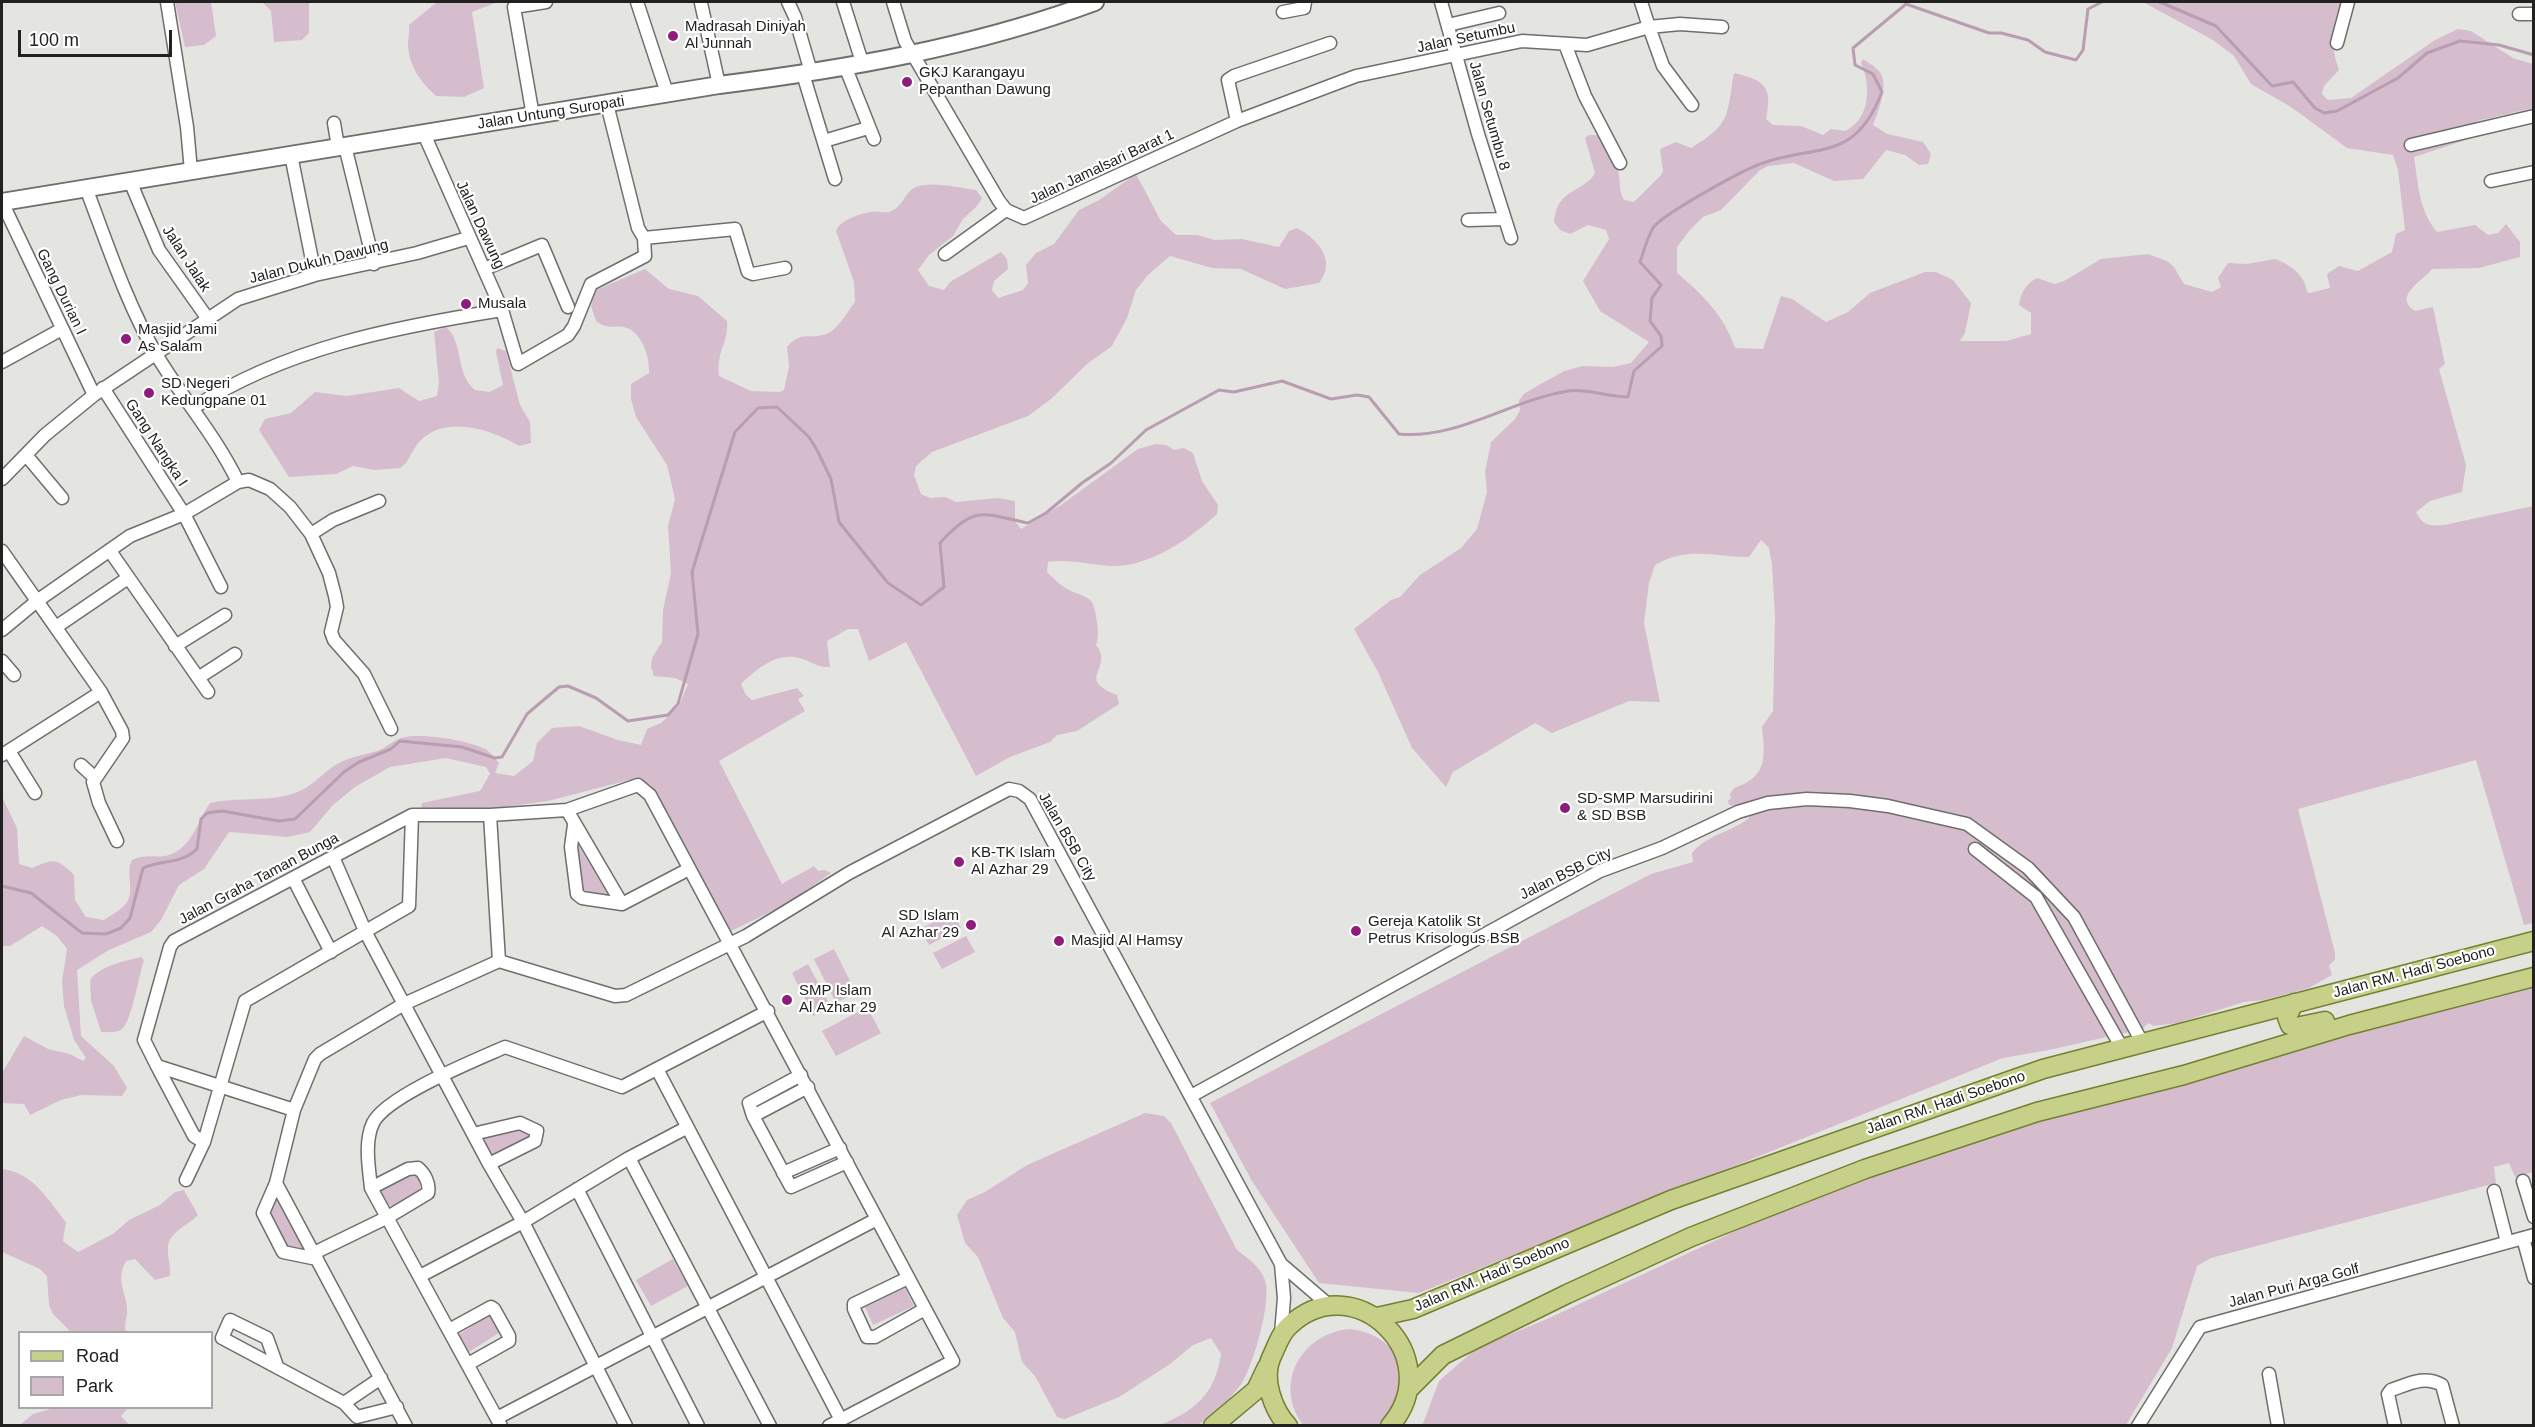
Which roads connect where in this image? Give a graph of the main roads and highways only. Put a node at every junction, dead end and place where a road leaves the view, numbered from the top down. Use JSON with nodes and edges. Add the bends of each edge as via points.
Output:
{"nodes":[{"id":1,"x":1095,"y":2,"type":"edge"},
{"id":2,"x":2,"y":202,"type":"edge"},
{"id":3,"x":2534,"y":941,"type":"edge"},
{"id":4,"x":2534,"y":977,"type":"edge"},
{"id":5,"x":2295,"y":1003,"type":"junction"},
{"id":6,"x":2349,"y":1025,"type":"junction"},
{"id":7,"x":1377,"y":1317,"type":"junction"},
{"id":8,"x":1269,"y":1363,"type":"junction"},
{"id":9,"x":1408,"y":1390,"type":"junction"},
{"id":10,"x":1394,"y":1423,"type":"edge"},
{"id":11,"x":1212,"y":1425,"type":"edge"},
{"id":12,"x":1288,"y":1425,"type":"edge"}],
"edges":[{"from":1,"to":2,"type":"main road","name":"Jalan Untung Suropati","via":[[1016,28],[807,73]]},
{"from":3,"to":5,"type":"main road","name":"Jalan RM. Hadi Soebono"},
{"from":4,"to":6,"type":"main road"},
{"from":5,"to":6,"type":"main road","via":[[2287,1017],[2292,1026],[2330,1021]]},
{"from":5,"to":7,"type":"main road","name":"Jalan RM. Hadi Soebono","via":[[2043,1069],[1671,1200],[1413,1309]]},
{"from":6,"to":9,"type":"main road","via":[[2184,1075],[2037,1112],[1854,1173],[1691,1237],[1566,1294],[1443,1355]]},
{"from":7,"to":8,"type":"main road","via":[[1358,1308],[1330,1306],[1302,1315],[1287,1327]]},
{"from":7,"to":9,"type":"main road","via":[[1403,1349],[1409,1369]]},
{"from":8,"to":11,"type":"main road","via":[[1256,1390]]},
{"from":8,"to":12,"type":"main road","via":[[1268,1384],[1274,1405]]},
{"from":9,"to":10,"type":"main road"}]}
